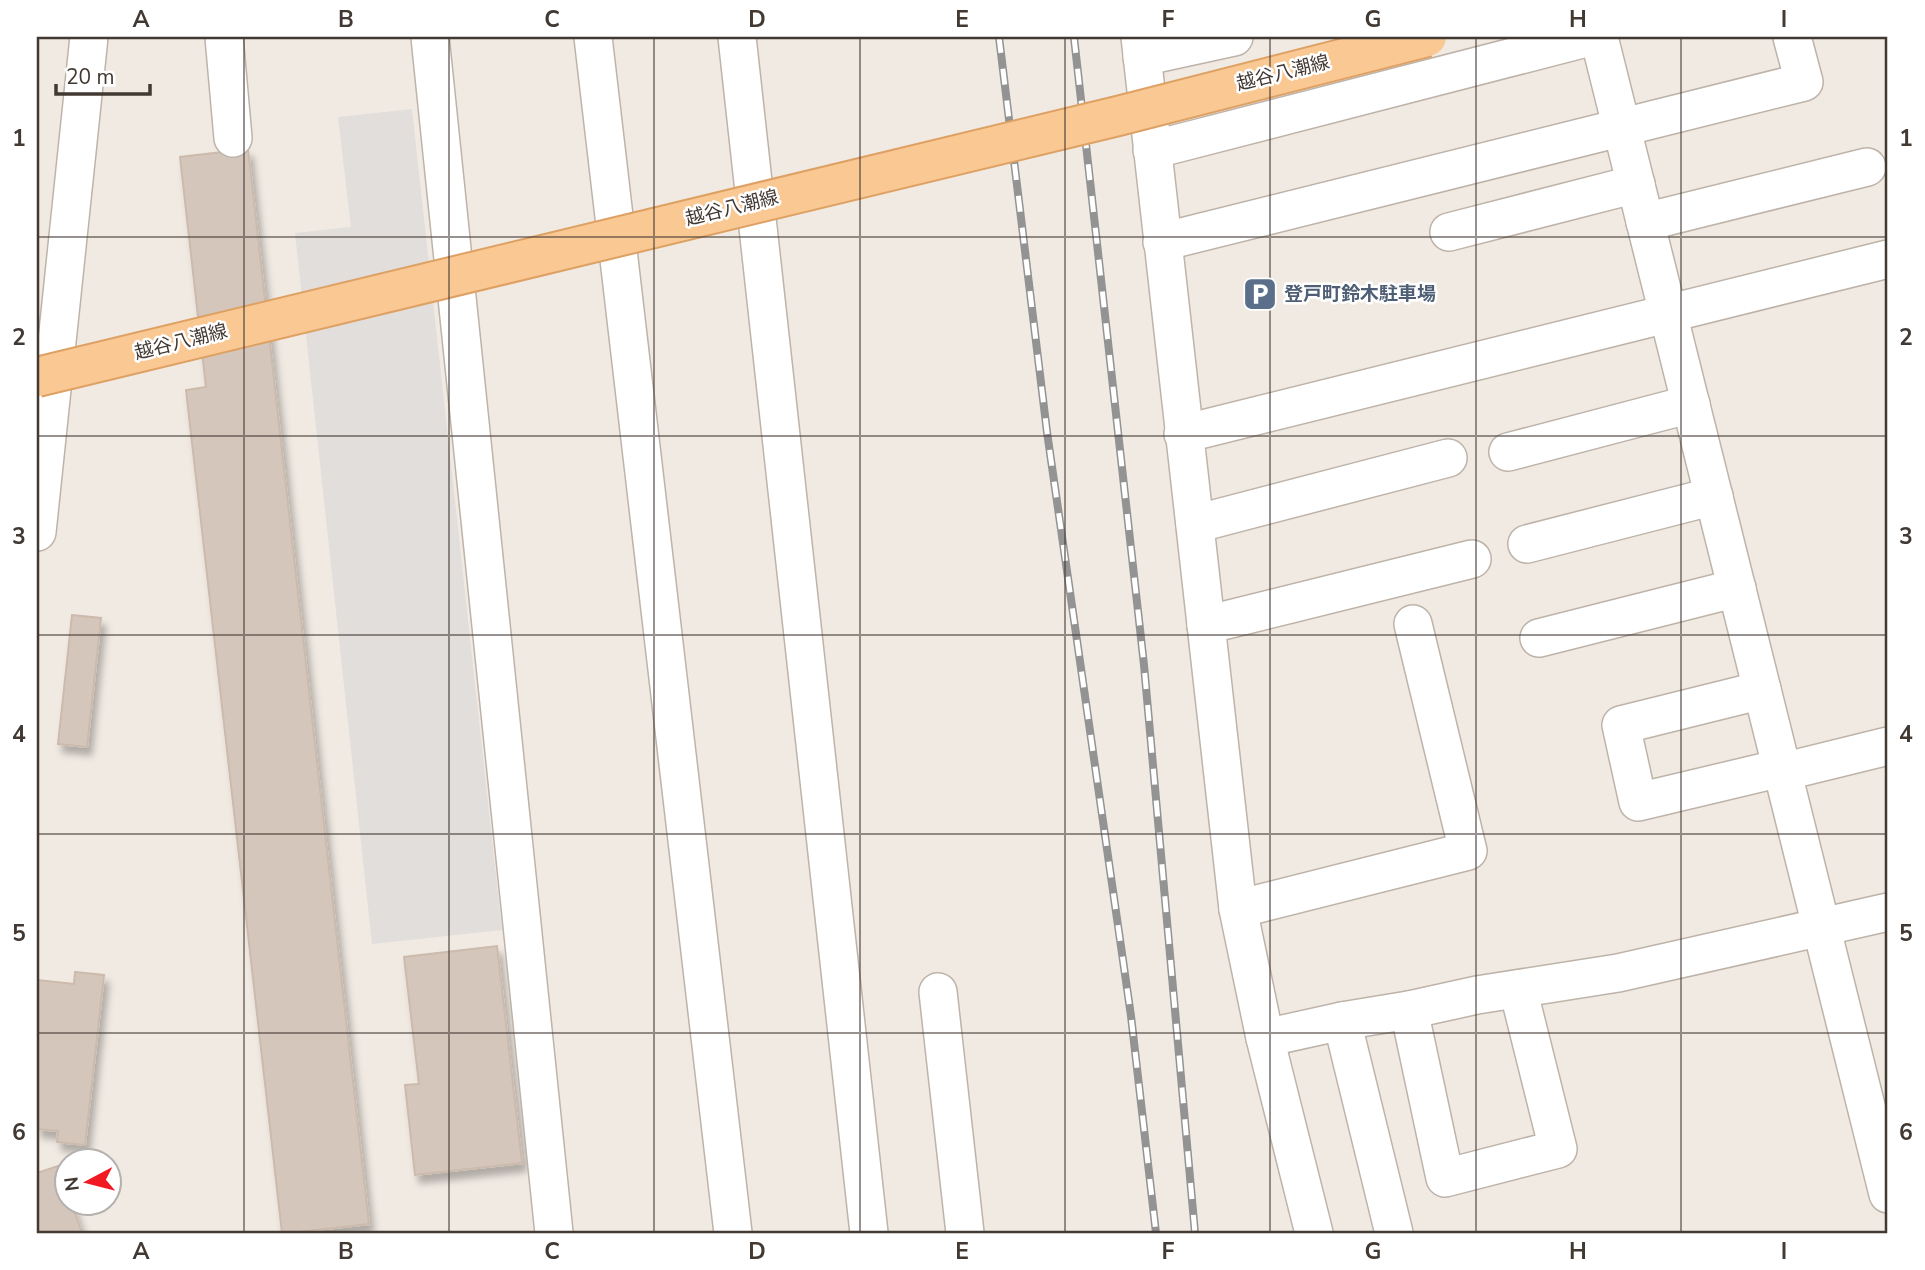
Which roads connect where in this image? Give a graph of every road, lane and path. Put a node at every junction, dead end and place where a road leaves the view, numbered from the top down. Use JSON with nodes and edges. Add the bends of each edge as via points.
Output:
{"nodes":[{"id":1,"x":89,"y":37,"type":"edge"},
{"id":2,"x":224,"y":37,"type":"edge"},
{"id":3,"x":430,"y":37,"type":"edge"},
{"id":4,"x":593,"y":37,"type":"edge"},
{"id":5,"x":737,"y":37,"type":"edge"},
{"id":6,"x":1234,"y":37,"type":"edge"},
{"id":7,"x":1427,"y":37,"type":"edge"},
{"id":8,"x":1590,"y":37,"type":"edge"},
{"id":9,"x":1599,"y":37,"type":"edge"},
{"id":10,"x":1792,"y":37,"type":"edge"},
{"id":11,"x":1141,"y":47,"type":"edge"},
{"id":12,"x":1622,"y":129,"type":"junction"},
{"id":13,"x":233,"y":138,"type":"dead end"},
{"id":14,"x":1152,"y":150,"type":"junction"},
{"id":15,"x":1867,"y":167,"type":"dead end"},
{"id":16,"x":1636,"y":184,"type":"junction"},
{"id":17,"x":1645,"y":222,"type":"junction"},
{"id":18,"x":1449,"y":232,"type":"dead end"},
{"id":19,"x":1162,"y":242,"type":"junction"},
{"id":20,"x":1888,"y":259,"type":"edge"},
{"id":21,"x":1668,"y":313,"type":"junction"},
{"id":22,"x":48,"y":316,"type":"edge"},
{"id":23,"x":37,"y":377,"type":"edge"},
{"id":24,"x":1691,"y":404,"type":"junction"},
{"id":25,"x":1184,"y":434,"type":"junction"},
{"id":26,"x":42,"y":438,"type":"edge"},
{"id":27,"x":1508,"y":452,"type":"dead end"},
{"id":28,"x":1448,"y":458,"type":"dead end"},
{"id":29,"x":1714,"y":496,"type":"junction"},
{"id":30,"x":1195,"y":524,"type":"junction"},
{"id":31,"x":37,"y":532,"type":"edge"},
{"id":32,"x":1527,"y":544,"type":"dead end"},
{"id":33,"x":1472,"y":559,"type":"dead end"},
{"id":34,"x":1737,"y":588,"type":"junction"},
{"id":35,"x":1413,"y":624,"type":"dead end"},
{"id":36,"x":1206,"y":625,"type":"junction"},
{"id":37,"x":1539,"y":638,"type":"dead end"},
{"id":38,"x":1762,"y":690,"type":"junction"},
{"id":39,"x":1888,"y":746,"type":"edge"},
{"id":40,"x":1782,"y":770,"type":"junction"},
{"id":41,"x":1238,"y":909,"type":"junction"},
{"id":42,"x":1888,"y":912,"type":"edge"},
{"id":43,"x":1822,"y":928,"type":"junction"},
{"id":44,"x":1518,"y":989,"type":"junction"},
{"id":45,"x":938,"y":992,"type":"dead end"},
{"id":46,"x":1409,"y":1010,"type":"junction"},
{"id":47,"x":1342,"y":1021,"type":"junction"},
{"id":48,"x":1265,"y":1038,"type":"junction"},
{"id":49,"x":1888,"y":1194,"type":"edge"},
{"id":50,"x":546,"y":1232,"type":"edge"},
{"id":51,"x":733,"y":1233,"type":"edge"},
{"id":52,"x":869,"y":1233,"type":"edge"},
{"id":53,"x":965,"y":1233,"type":"edge"},
{"id":54,"x":1314,"y":1233,"type":"edge"},
{"id":55,"x":1394,"y":1233,"type":"edge"}],
"edges":[{"from":1,"to":22,"type":"street"},
{"from":2,"to":13,"type":"street"},
{"from":3,"to":50,"type":"street"},
{"from":4,"to":51,"type":"street"},
{"from":5,"to":52,"type":"street"},
{"from":6,"to":11,"type":"street"},
{"from":7,"to":23,"type":"main road","name":"越谷八潮線","bridge":true},
{"from":8,"to":14,"type":"street"},
{"from":9,"to":12,"type":"street"},
{"from":10,"to":12,"type":"street","via":[[1804,82]]},
{"from":11,"to":14,"type":"street"},
{"from":12,"to":16,"type":"street"},
{"from":12,"to":19,"type":"street"},
{"from":14,"to":19,"type":"street"},
{"from":15,"to":17,"type":"street"},
{"from":16,"to":17,"type":"street"},
{"from":16,"to":18,"type":"street"},
{"from":17,"to":21,"type":"street"},
{"from":19,"to":25,"type":"street"},
{"from":20,"to":21,"type":"street"},
{"from":21,"to":24,"type":"street"},
{"from":21,"to":25,"type":"street"},
{"from":22,"to":26,"type":"street"},
{"from":24,"to":27,"type":"street"},
{"from":24,"to":29,"type":"street"},
{"from":25,"to":30,"type":"street"},
{"from":26,"to":31,"type":"street"},
{"from":28,"to":30,"type":"street"},
{"from":29,"to":32,"type":"street"},
{"from":29,"to":34,"type":"street"},
{"from":30,"to":36,"type":"street"},
{"from":33,"to":36,"type":"street"},
{"from":34,"to":37,"type":"street"},
{"from":34,"to":38,"type":"street"},
{"from":35,"to":41,"type":"street","via":[[1468,851]]},
{"from":36,"to":41,"type":"street"},
{"from":38,"to":40,"type":"street"},
{"from":38,"to":40,"type":"street","via":[[1620,725],[1639,802]]},
{"from":39,"to":40,"type":"street"},
{"from":40,"to":43,"type":"street"},
{"from":41,"to":48,"type":"street"},
{"from":42,"to":43,"type":"street"},
{"from":43,"to":44,"type":"street","via":[[1618,974]]},
{"from":43,"to":49,"type":"street"},
{"from":44,"to":46,"type":"street"},
{"from":44,"to":46,"type":"street","via":[[1558,1149],[1445,1178]]},
{"from":45,"to":53,"type":"street"},
{"from":46,"to":47,"type":"street"},
{"from":47,"to":48,"type":"street"},
{"from":47,"to":55,"type":"street"},
{"from":48,"to":54,"type":"street"}]}
